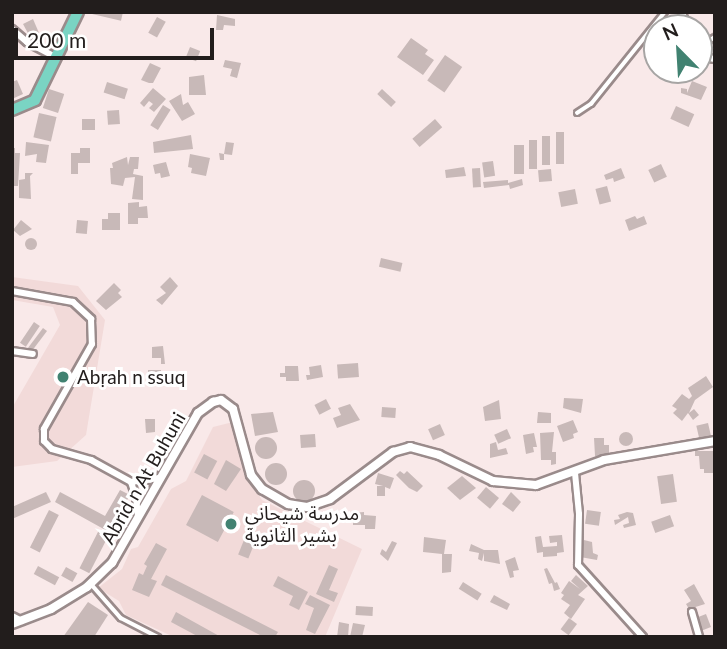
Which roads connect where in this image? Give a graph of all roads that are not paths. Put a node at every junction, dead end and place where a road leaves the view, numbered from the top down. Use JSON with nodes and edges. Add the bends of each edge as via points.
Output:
{"nodes":[{"id":1,"x":78,"y":12,"type":"edge"},
{"id":2,"x":665,"y":12,"type":"edge"},
{"id":3,"x":12,"y":29,"type":"edge"},
{"id":4,"x":57,"y":58,"type":"junction"},
{"id":5,"x":12,"y":110,"type":"edge"},
{"id":6,"x":577,"y":113,"type":"dead end"},
{"id":7,"x":12,"y":291,"type":"edge"},
{"id":8,"x":12,"y":351,"type":"edge"},
{"id":9,"x":33,"y":354,"type":"dead end"},
{"id":10,"x":715,"y":441,"type":"edge"},
{"id":11,"x":575,"y":473,"type":"junction"},
{"id":12,"x":161,"y":478,"type":"junction"},
{"id":13,"x":131,"y":482,"type":"junction"},
{"id":14,"x":138,"y":520,"type":"junction"},
{"id":15,"x":91,"y":583,"type":"junction"},
{"id":16,"x":692,"y":612,"type":"dead end"},
{"id":17,"x":12,"y":616,"type":"edge"},
{"id":18,"x":22,"y":621,"type":"junction"},
{"id":19,"x":12,"y":624,"type":"edge"},
{"id":20,"x":633,"y":626,"type":"junction"},
{"id":21,"x":159,"y":637,"type":"edge"},
{"id":22,"x":634,"y":637,"type":"edge"},
{"id":23,"x":643,"y":637,"type":"edge"},
{"id":24,"x":699,"y":637,"type":"edge"}],
"edges":[{"from":1,"to":4,"type":"main road"},
{"from":2,"to":6,"type":"lane","via":[[591,104]]},
{"from":3,"to":4,"type":"street"},
{"from":4,"to":5,"type":"main road","via":[[35,100]]},
{"from":7,"to":13,"type":"street","via":[[73,302],[91,319],[92,344],[44,429],[44,441],[52,449],[90,460]]},
{"from":8,"to":9,"type":"street"},
{"from":10,"to":11,"type":"street","name":"Abrid n At Buhuni","via":[[618,457]]},
{"from":11,"to":12,"type":"street","name":"Abrid n At Buhuni","via":[[536,485],[503,483],[433,452],[410,447],[393,452],[318,505],[297,506],[268,494],[256,483],[233,409],[221,400],[198,413]]},
{"from":11,"to":20,"type":"street","via":[[578,565]]},
{"from":12,"to":13,"type":"street"},
{"from":12,"to":14,"type":"street","name":"Abrid n At Buhuni"},
{"from":13,"to":14,"type":"street"},
{"from":14,"to":15,"type":"street","name":"Abrid n At Buhuni","via":[[112,563]]},
{"from":15,"to":18,"type":"street","name":"Abrid n At Buhuni"},
{"from":15,"to":21,"type":"lane","via":[[121,618]]},
{"from":16,"to":24,"type":"street"},
{"from":17,"to":18,"type":"street"},
{"from":18,"to":19,"type":"street","name":"Abrid n At Buhuni"},
{"from":20,"to":22,"type":"street"},
{"from":20,"to":23,"type":"street"}]}
